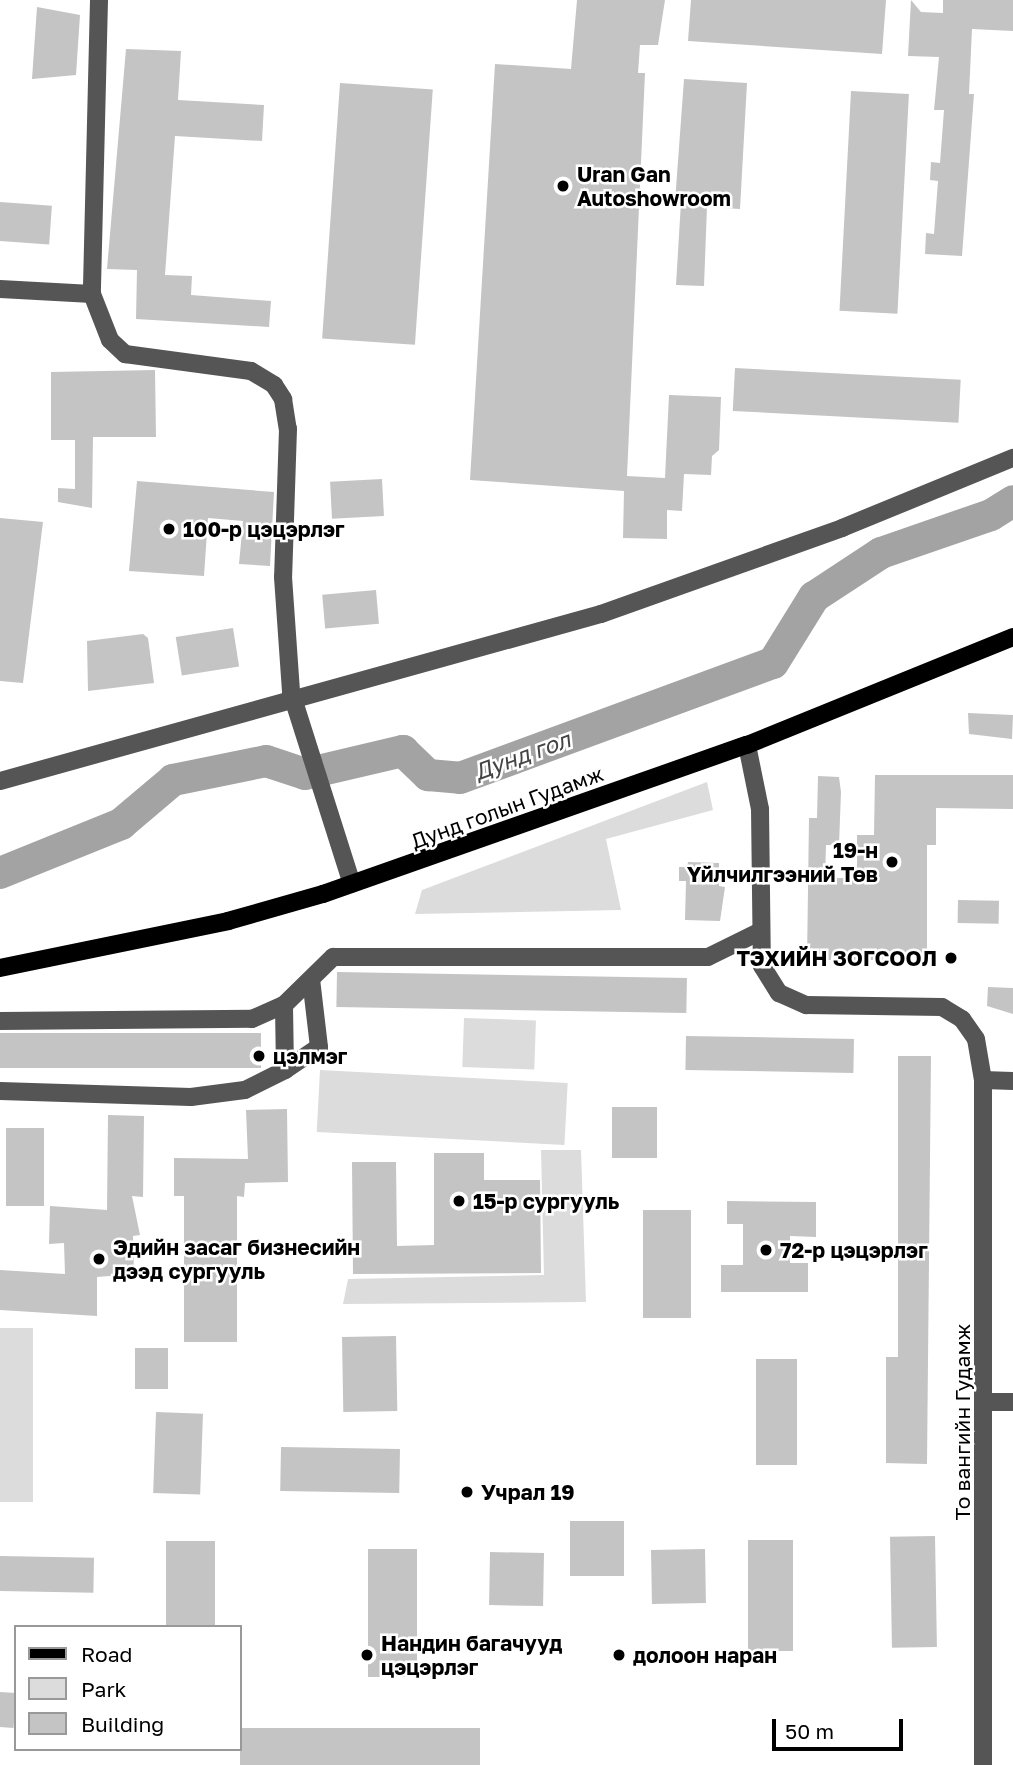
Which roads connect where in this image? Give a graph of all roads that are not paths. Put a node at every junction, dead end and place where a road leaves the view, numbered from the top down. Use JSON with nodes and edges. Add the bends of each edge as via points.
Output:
{"nodes":[{"id":1,"x":99,"y":0,"type":"edge"},
{"id":2,"x":0,"y":289,"type":"edge"},
{"id":3,"x":92,"y":293,"type":"junction"},
{"id":4,"x":1013,"y":458,"type":"edge"},
{"id":5,"x":1013,"y":637,"type":"edge"},
{"id":6,"x":293,"y":699,"type":"junction"},
{"id":7,"x":747,"y":745,"type":"junction"},
{"id":8,"x":0,"y":781,"type":"edge"},
{"id":9,"x":352,"y":884,"type":"junction"},
{"id":10,"x":759,"y":932,"type":"junction"},
{"id":11,"x":0,"y":968,"type":"edge"},
{"id":12,"x":311,"y":979,"type":"junction"},
{"id":13,"x":284,"y":1005,"type":"junction"},
{"id":14,"x":0,"y":1021,"type":"edge"},
{"id":15,"x":285,"y":1070,"type":"junction"},
{"id":16,"x":983,"y":1080,"type":"junction"},
{"id":17,"x":1013,"y":1081,"type":"edge"},
{"id":18,"x":0,"y":1091,"type":"edge"},
{"id":19,"x":986,"y":1402,"type":"junction"},
{"id":20,"x":1013,"y":1402,"type":"edge"},
{"id":21,"x":984,"y":1765,"type":"edge"}],
"edges":[{"from":1,"to":3,"type":"street"},
{"from":2,"to":3,"type":"street"},
{"from":3,"to":6,"type":"street","via":[[110,341],[125,354],[251,371],[274,385],[283,399],[288,429],[283,577]]},
{"from":4,"to":6,"type":"street","via":[[842,528],[613,610]]},
{"from":5,"to":7,"type":"main road","name":"Дунд голын Гудамж"},
{"from":6,"to":8,"type":"street"},
{"from":6,"to":9,"type":"street"},
{"from":7,"to":9,"type":"main road","name":"Дунд голын Гудамж"},
{"from":7,"to":10,"type":"street","name":"То вангийн Гудамж","via":[[760,809]]},
{"from":9,"to":11,"type":"main road","name":"Дунд голын Гудамж","via":[[228,921]]},
{"from":10,"to":12,"type":"street","via":[[708,957],[350,955],[333,957]]},
{"from":10,"to":16,"type":"street","name":"То вангийн Гудамж","via":[[762,966],[779,993],[806,1005],[942,1007],[962,1019],[976,1039]]},
{"from":12,"to":13,"type":"street"},
{"from":12,"to":15,"type":"street","via":[[319,1047]]},
{"from":13,"to":14,"type":"street","via":[[252,1019]]},
{"from":13,"to":15,"type":"street"},
{"from":15,"to":18,"type":"street","via":[[245,1090],[191,1097]]},
{"from":16,"to":17,"type":"street"},
{"from":16,"to":19,"type":"street","name":"То вангийн Гудамж"},
{"from":19,"to":20,"type":"street"},
{"from":19,"to":21,"type":"street","name":"То вангийн Гудамж"}]}
